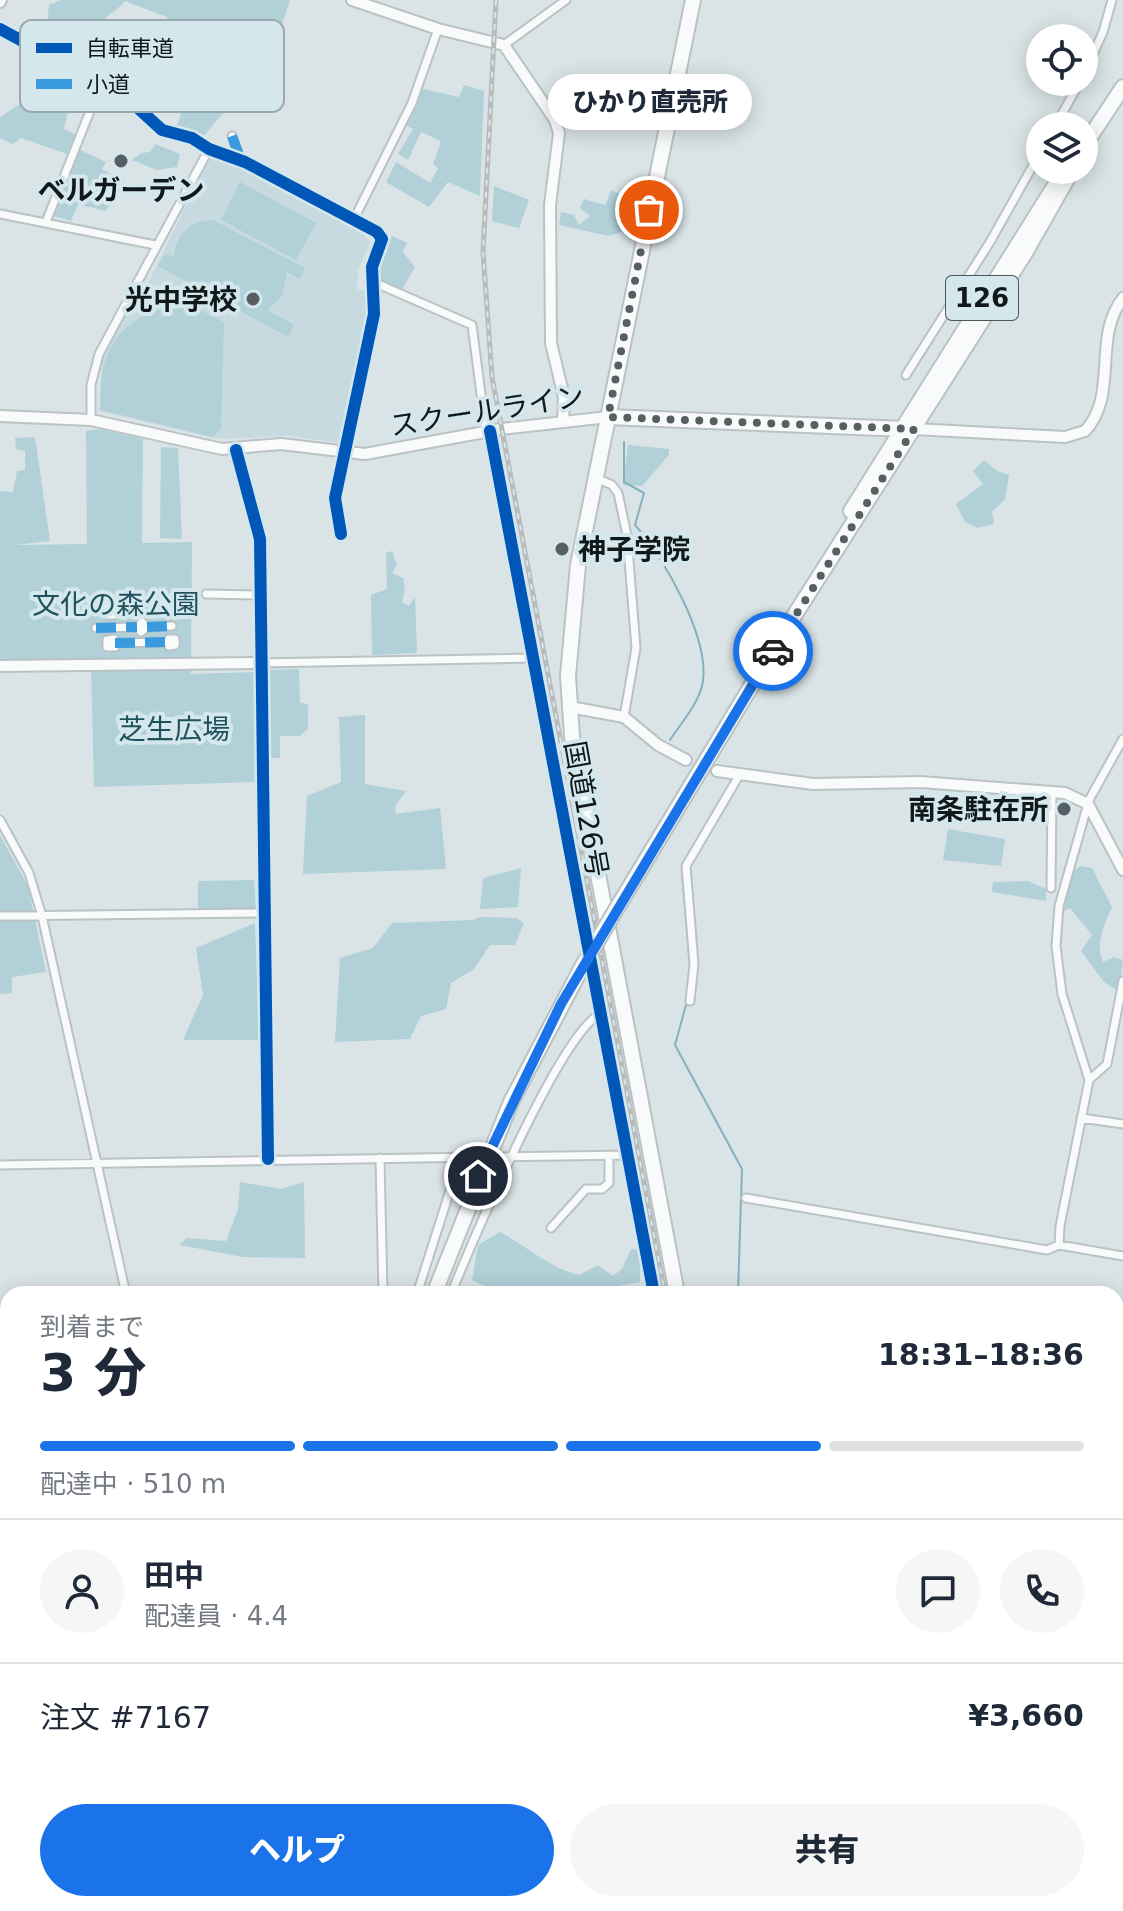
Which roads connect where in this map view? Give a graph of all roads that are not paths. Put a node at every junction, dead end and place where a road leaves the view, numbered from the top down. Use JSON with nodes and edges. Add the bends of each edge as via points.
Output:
{"nodes":[{"id":1,"x":566,"y":0,"type":"edge"},
{"id":2,"x":693,"y":0,"type":"edge"},
{"id":3,"x":1112,"y":0,"type":"edge"},
{"id":4,"x":354,"y":1,"type":"edge"},
{"id":5,"x":0,"y":29,"type":"edge"},
{"id":6,"x":438,"y":29,"type":"junction"},
{"id":7,"x":20,"y":40,"type":"edge"},
{"id":8,"x":1098,"y":43,"type":"edge"},
{"id":9,"x":504,"y":45,"type":"junction"},
{"id":10,"x":1123,"y":87,"type":"edge"},
{"id":11,"x":90,"y":112,"type":"edge"},
{"id":12,"x":143,"y":112,"type":"edge"},
{"id":13,"x":1098,"y":124,"type":"edge"},
{"id":14,"x":232,"y":136,"type":"dead end"},
{"id":15,"x":209,"y":149,"type":"junction"},
{"id":16,"x":241,"y":161,"type":"junction"},
{"id":17,"x":1026,"y":178,"type":"edge"},
{"id":18,"x":1060,"y":184,"type":"edge"},
{"id":19,"x":0,"y":214,"type":"edge"},
{"id":20,"x":354,"y":219,"type":"junction"},
{"id":21,"x":46,"y":222,"type":"junction"},
{"id":22,"x":155,"y":245,"type":"junction"},
{"id":23,"x":371,"y":281,"type":"junction"},
{"id":24,"x":1123,"y":298,"type":"edge"},
{"id":25,"x":906,"y":375,"type":"dead end"},
{"id":26,"x":0,"y":416,"type":"edge"},
{"id":27,"x":608,"y":417,"type":"junction"},
{"id":28,"x":91,"y":420,"type":"junction"},
{"id":29,"x":563,"y":422,"type":"junction"},
{"id":30,"x":908,"y":429,"type":"junction"},
{"id":31,"x":488,"y":431,"type":"junction"},
{"id":32,"x":236,"y":450,"type":"junction"},
{"id":33,"x":345,"y":452,"type":"junction"},
{"id":34,"x":594,"y":478,"type":"junction"},
{"id":35,"x":341,"y":534,"type":"dead end"},
{"id":36,"x":206,"y":594,"type":"dead end"},
{"id":37,"x":261,"y":595,"type":"junction"},
{"id":38,"x":141,"y":610,"type":"junction"},
{"id":39,"x":172,"y":626,"type":"junction"},
{"id":40,"x":142,"y":627,"type":"junction"},
{"id":41,"x":96,"y":628,"type":"dead end"},
{"id":42,"x":111,"y":628,"type":"junction"},
{"id":43,"x":142,"y":644,"type":"junction"},
{"id":44,"x":531,"y":658,"type":"junction"},
{"id":45,"x":260,"y":663,"type":"junction"},
{"id":46,"x":0,"y":666,"type":"edge"},
{"id":47,"x":570,"y":707,"type":"junction"},
{"id":48,"x":624,"y":717,"type":"junction"},
{"id":49,"x":1123,"y":739,"type":"edge"},
{"id":50,"x":686,"y":760,"type":"dead end"},
{"id":51,"x":717,"y":771,"type":"dead end"},
{"id":52,"x":740,"y":774,"type":"junction"},
{"id":53,"x":1052,"y":791,"type":"junction"},
{"id":54,"x":1088,"y":804,"type":"junction"},
{"id":55,"x":0,"y":820,"type":"edge"},
{"id":56,"x":1123,"y":870,"type":"edge"},
{"id":57,"x":1051,"y":888,"type":"dead end"},
{"id":58,"x":265,"y":913,"type":"junction"},
{"id":59,"x":0,"y":916,"type":"edge"},
{"id":60,"x":42,"y":916,"type":"junction"},
{"id":61,"x":1123,"y":981,"type":"edge"},
{"id":62,"x":690,"y":1001,"type":"dead end"},
{"id":63,"x":602,"y":1013,"type":"junction"},
{"id":64,"x":1089,"y":1080,"type":"junction"},
{"id":65,"x":1081,"y":1118,"type":"junction"},
{"id":66,"x":1123,"y":1124,"type":"edge"},
{"id":67,"x":630,"y":1155,"type":"junction"},
{"id":68,"x":511,"y":1156,"type":"junction"},
{"id":69,"x":609,"y":1156,"type":"junction"},
{"id":70,"x":479,"y":1157,"type":"dead end"},
{"id":71,"x":495,"y":1157,"type":"dead end"},
{"id":72,"x":380,"y":1158,"type":"junction"},
{"id":73,"x":268,"y":1159,"type":"junction"},
{"id":74,"x":460,"y":1159,"type":"junction"},
{"id":75,"x":97,"y":1163,"type":"junction"},
{"id":76,"x":0,"y":1165,"type":"edge"},
{"id":77,"x":746,"y":1198,"type":"dead end"},
{"id":78,"x":551,"y":1228,"type":"dead end"},
{"id":79,"x":1059,"y":1245,"type":"junction"},
{"id":80,"x":1123,"y":1256,"type":"edge"},
{"id":81,"x":124,"y":1286,"type":"edge"},
{"id":82,"x":383,"y":1286,"type":"edge"},
{"id":83,"x":420,"y":1286,"type":"edge"},
{"id":84,"x":437,"y":1286,"type":"edge"},
{"id":85,"x":454,"y":1286,"type":"edge"},
{"id":86,"x":653,"y":1286,"type":"edge"},
{"id":87,"x":675,"y":1286,"type":"edge"}],
"edges":[{"from":1,"to":9,"type":"street"},
{"from":2,"to":27,"type":"highway","name":"国道126号"},
{"from":3,"to":8,"type":"street"},
{"from":4,"to":6,"type":"street"},
{"from":5,"to":7,"type":"street"},
{"from":6,"to":9,"type":"street"},
{"from":6,"to":20,"type":"street","via":[[412,103]]},
{"from":9,"to":29,"type":"street","via":[[559,133],[550,205],[551,343],[564,397]]},
{"from":10,"to":13,"type":"highway"},
{"from":11,"to":21,"type":"street"},
{"from":12,"to":15,"type":"street","via":[[162,130]]},
{"from":14,"to":16,"type":"street"},
{"from":15,"to":16,"type":"street"},
{"from":15,"to":22,"type":"street"},
{"from":16,"to":20,"type":"street"},
{"from":17,"to":25,"type":"street"},
{"from":18,"to":30,"type":"highway","number":"126"},
{"from":19,"to":21,"type":"street"},
{"from":20,"to":23,"type":"street","via":[[382,239]]},
{"from":21,"to":22,"type":"street"},
{"from":22,"to":28,"type":"street","via":[[99,354],[91,385]]},
{"from":23,"to":31,"type":"street","via":[[472,325]]},
{"from":23,"to":33,"type":"street","via":[[374,314]]},
{"from":24,"to":30,"type":"street","via":[[1105,338],[1099,408],[1085,431],[1065,437]]},
{"from":26,"to":28,"type":"street","name":"スクールライン"},
{"from":27,"to":29,"type":"street","name":"スクールライン"},
{"from":27,"to":30,"type":"highway"},
{"from":27,"to":34,"type":"highway","name":"国道126号"},
{"from":28,"to":32,"type":"street","name":"スクールライン"},
{"from":29,"to":31,"type":"street","name":"スクールライン"},
{"from":30,"to":84,"type":"highway","number":"126","bridge":true,"via":[[583,965],[511,1102]]},
{"from":31,"to":33,"type":"street","name":"スクールライン","via":[[373,454]]},
{"from":31,"to":44,"type":"street"},
{"from":32,"to":33,"type":"street","name":"スクールライン","via":[[281,444]]},
{"from":32,"to":37,"type":"street","via":[[260,539]]},
{"from":33,"to":35,"type":"street","via":[[335,498]]},
{"from":34,"to":47,"type":"highway","name":"国道126号","via":[[573,594]]},
{"from":34,"to":48,"type":"street","via":[[618,493],[627,535],[636,648]]},
{"from":36,"to":37,"type":"street"},
{"from":37,"to":45,"type":"street"},
{"from":38,"to":39,"type":"street","via":[[170,613]]},
{"from":38,"to":40,"type":"street"},
{"from":38,"to":42,"type":"street","via":[[112,608]]},
{"from":39,"to":40,"type":"street"},
{"from":39,"to":43,"type":"street","via":[[170,641]]},
{"from":40,"to":42,"type":"street"},
{"from":40,"to":43,"type":"street"},
{"from":41,"to":42,"type":"street"},
{"from":42,"to":43,"type":"street","via":[[113,641]]},
{"from":44,"to":45,"type":"street"},
{"from":44,"to":63,"type":"street"},
{"from":45,"to":46,"type":"street"},
{"from":45,"to":58,"type":"street"},
{"from":47,"to":48,"type":"street"},
{"from":47,"to":87,"type":"highway","name":"国道126号"},
{"from":48,"to":50,"type":"street"},
{"from":49,"to":54,"type":"street"},
{"from":51,"to":52,"type":"street"},
{"from":52,"to":53,"type":"street","via":[[813,784],[921,782]]},
{"from":52,"to":62,"type":"street","via":[[686,866],[694,964]]},
{"from":53,"to":54,"type":"street"},
{"from":53,"to":57,"type":"street"},
{"from":54,"to":56,"type":"street"},
{"from":54,"to":64,"type":"street","via":[[1059,906],[1056,946],[1067,1016]]},
{"from":55,"to":60,"type":"street","via":[[29,873]]},
{"from":58,"to":60,"type":"street"},
{"from":58,"to":73,"type":"street"},
{"from":59,"to":60,"type":"street"},
{"from":60,"to":75,"type":"street"},
{"from":61,"to":64,"type":"street","via":[[1107,1064]]},
{"from":63,"to":67,"type":"street"},
{"from":63,"to":68,"type":"street","via":[[588,1021],[574,1042]]},
{"from":64,"to":65,"type":"street"},
{"from":65,"to":66,"type":"street"},
{"from":65,"to":79,"type":"street"},
{"from":67,"to":69,"type":"street"},
{"from":67,"to":86,"type":"street"},
{"from":68,"to":69,"type":"street"},
{"from":68,"to":71,"type":"street"},
{"from":68,"to":85,"type":"street"},
{"from":69,"to":78,"type":"street","via":[[609,1183],[602,1189],[586,1189]]},
{"from":70,"to":74,"type":"street"},
{"from":72,"to":73,"type":"street"},
{"from":72,"to":74,"type":"street"},
{"from":72,"to":82,"type":"street"},
{"from":73,"to":75,"type":"street"},
{"from":74,"to":83,"type":"street"},
{"from":75,"to":76,"type":"street"},
{"from":75,"to":81,"type":"street"},
{"from":77,"to":79,"type":"street","via":[[1047,1250]]},
{"from":79,"to":80,"type":"street"}]}
